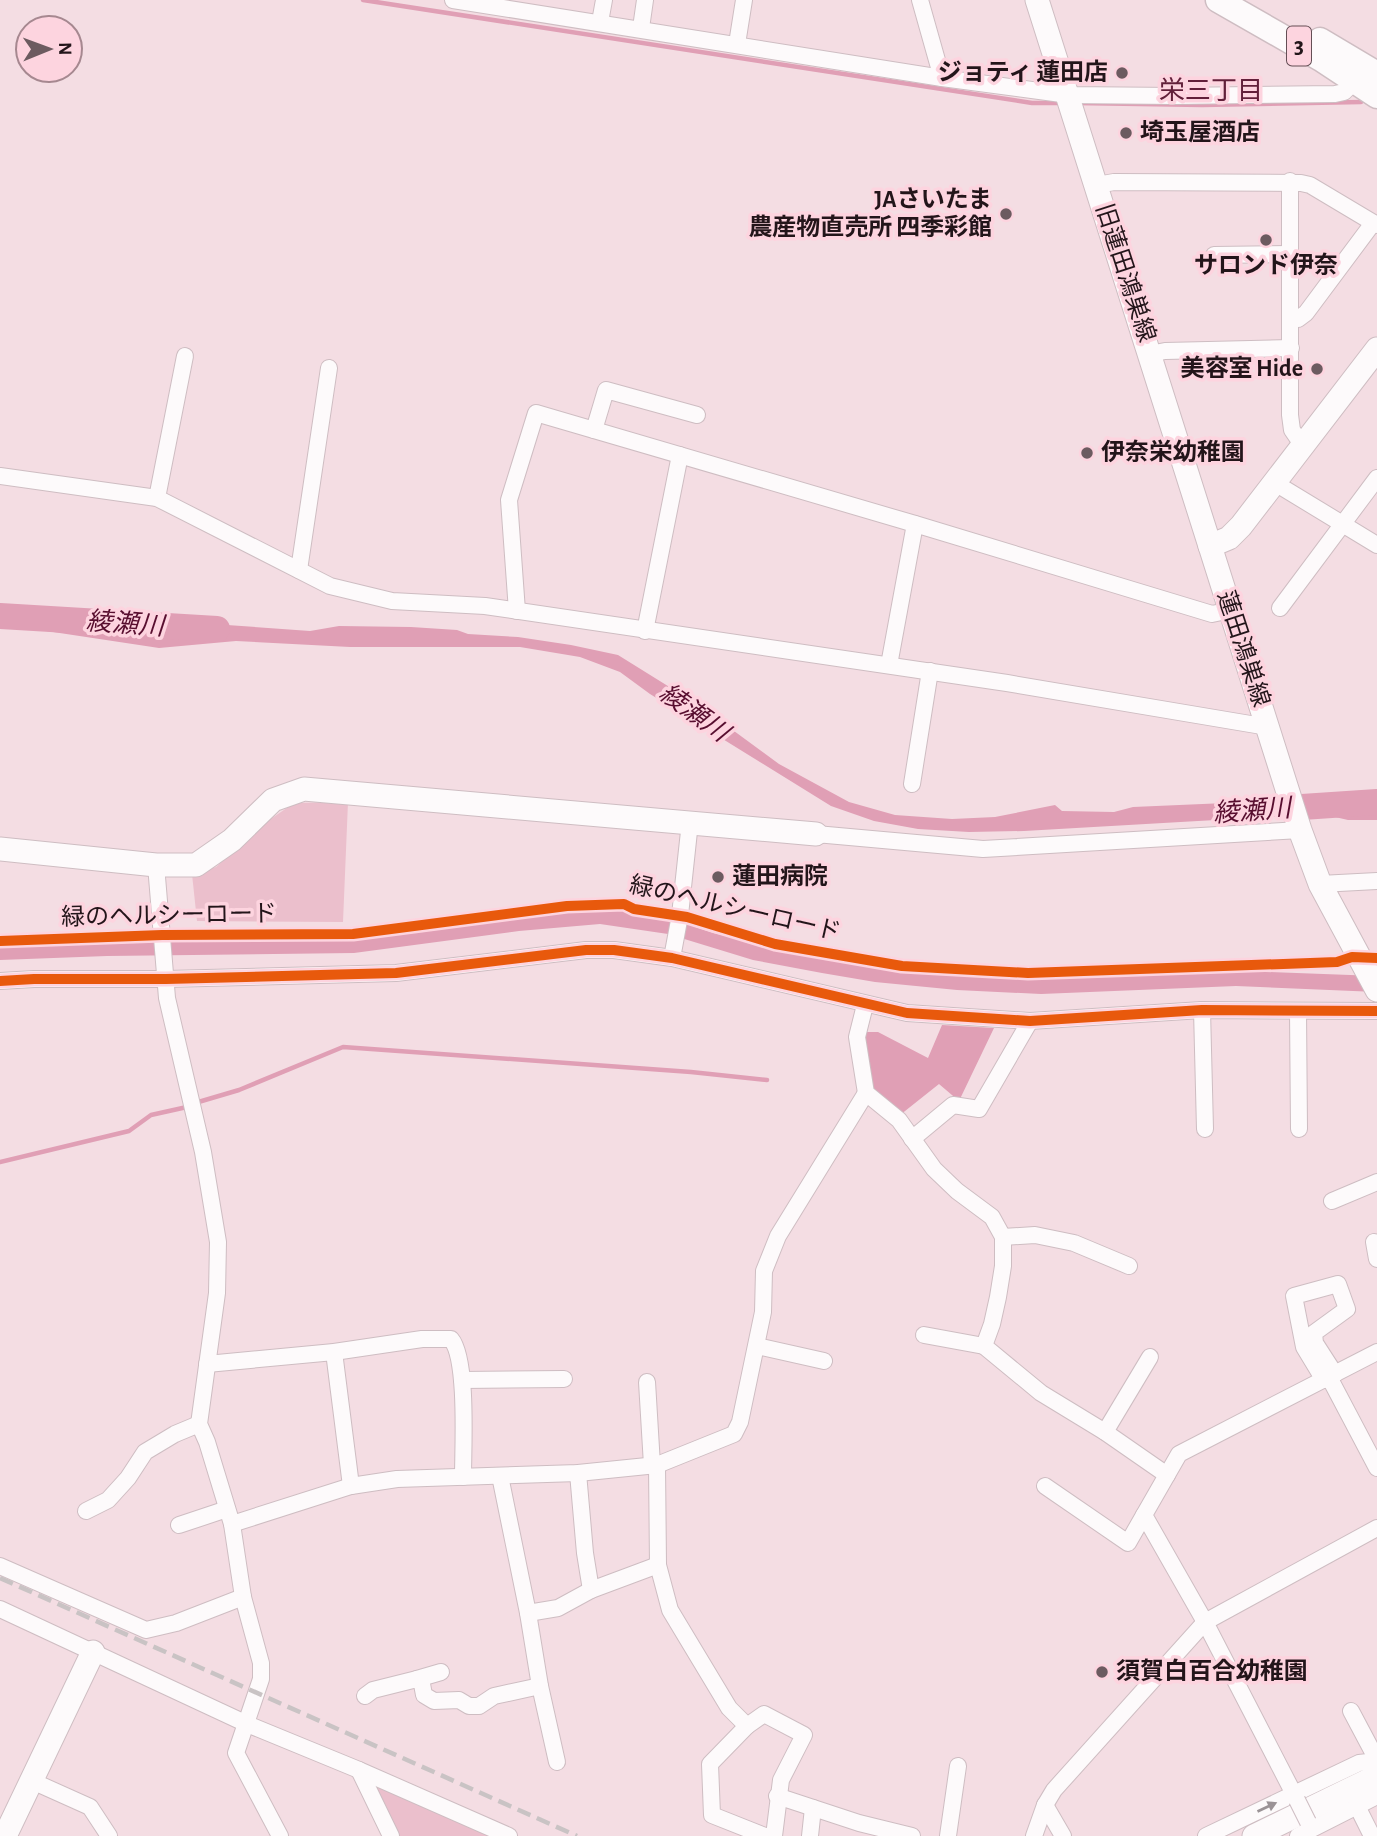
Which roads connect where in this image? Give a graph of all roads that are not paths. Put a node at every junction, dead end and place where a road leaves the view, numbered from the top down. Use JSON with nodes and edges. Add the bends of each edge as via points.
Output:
{"nodes":[{"id":1,"x":453,"y":0,"type":"edge"},
{"id":2,"x":604,"y":0,"type":"edge"},
{"id":3,"x":645,"y":0,"type":"edge"},
{"id":4,"x":744,"y":0,"type":"edge"},
{"id":5,"x":920,"y":0,"type":"edge"},
{"id":6,"x":1037,"y":0,"type":"edge"},
{"id":7,"x":1218,"y":0,"type":"edge"},
{"id":8,"x":1249,"y":0,"type":"edge"},
{"id":9,"x":502,"y":4,"type":"edge"},
{"id":10,"x":542,"y":7,"type":"edge"},
{"id":11,"x":600,"y":22,"type":"junction"},
{"id":12,"x":641,"y":28,"type":"junction"},
{"id":13,"x":737,"y":44,"type":"junction"},
{"id":14,"x":942,"y":78,"type":"junction"},
{"id":15,"x":1366,"y":78,"type":"edge"},
{"id":16,"x":1377,"y":96,"type":"edge"},
{"id":17,"x":1071,"y":103,"type":"junction"},
{"id":18,"x":1290,"y":181,"type":"junction"},
{"id":19,"x":1097,"y":185,"type":"junction"},
{"id":20,"x":1375,"y":224,"type":"edge"},
{"id":21,"x":1290,"y":254,"type":"junction"},
{"id":22,"x":1214,"y":256,"type":"dead end"},
{"id":23,"x":1291,"y":319,"type":"junction"},
{"id":24,"x":1291,"y":348,"type":"junction"},
{"id":25,"x":1377,"y":349,"type":"edge"},
{"id":26,"x":1150,"y":354,"type":"junction"},
{"id":27,"x":185,"y":355,"type":"dead end"},
{"id":28,"x":329,"y":368,"type":"dead end"},
{"id":29,"x":697,"y":415,"type":"dead end"},
{"id":30,"x":594,"y":430,"type":"junction"},
{"id":31,"x":1303,"y":446,"type":"junction"},
{"id":32,"x":680,"y":454,"type":"junction"},
{"id":33,"x":0,"y":476,"type":"edge"},
{"id":34,"x":1377,"y":478,"type":"edge"},
{"id":35,"x":1275,"y":483,"type":"junction"},
{"id":36,"x":157,"y":498,"type":"junction"},
{"id":37,"x":915,"y":524,"type":"junction"},
{"id":38,"x":1341,"y":524,"type":"junction"},
{"id":39,"x":1377,"y":545,"type":"edge"},
{"id":40,"x":1210,"y":546,"type":"junction"},
{"id":41,"x":299,"y":570,"type":"junction"},
{"id":42,"x":1280,"y":608,"type":"dead end"},
{"id":43,"x":1231,"y":610,"type":"junction"},
{"id":44,"x":516,"y":611,"type":"junction"},
{"id":45,"x":645,"y":631,"type":"junction"},
{"id":46,"x":889,"y":665,"type":"junction"},
{"id":47,"x":930,"y":671,"type":"junction"},
{"id":48,"x":1268,"y":727,"type":"junction"},
{"id":49,"x":912,"y":784,"type":"dead end"},
{"id":50,"x":690,"y":822,"type":"junction"},
{"id":51,"x":1299,"y":828,"type":"junction"},
{"id":52,"x":816,"y":834,"type":"joint"},
{"id":53,"x":0,"y":849,"type":"edge"},
{"id":54,"x":156,"y":864,"type":"junction"},
{"id":55,"x":1377,"y":881,"type":"edge"},
{"id":56,"x":1320,"y":884,"type":"junction"},
{"id":57,"x":673,"y":951,"type":"junction"},
{"id":58,"x":166,"y":979,"type":"junction"},
{"id":59,"x":0,"y":981,"type":"edge"},
{"id":60,"x":1377,"y":990,"type":"edge"},
{"id":61,"x":865,"y":1005,"type":"junction"},
{"id":62,"x":1202,"y":1010,"type":"junction"},
{"id":63,"x":1298,"y":1011,"type":"junction"},
{"id":64,"x":1377,"y":1011,"type":"edge"},
{"id":65,"x":1030,"y":1021,"type":"junction"},
{"id":66,"x":866,"y":1093,"type":"junction"},
{"id":67,"x":1205,"y":1129,"type":"dead end"},
{"id":68,"x":1299,"y":1129,"type":"dead end"},
{"id":69,"x":912,"y":1139,"type":"junction"},
{"id":70,"x":1377,"y":1182,"type":"edge"},
{"id":71,"x":1332,"y":1201,"type":"dead end"},
{"id":72,"x":1003,"y":1237,"type":"junction"},
{"id":73,"x":1374,"y":1242,"type":"dead end"},
{"id":74,"x":1377,"y":1259,"type":"edge"},
{"id":75,"x":1129,"y":1266,"type":"dead end"},
{"id":76,"x":924,"y":1335,"type":"dead end"},
{"id":77,"x":757,"y":1346,"type":"junction"},
{"id":78,"x":984,"y":1346,"type":"junction"},
{"id":79,"x":334,"y":1352,"type":"junction"},
{"id":80,"x":1377,"y":1352,"type":"edge"},
{"id":81,"x":1150,"y":1357,"type":"dead end"},
{"id":82,"x":824,"y":1361,"type":"dead end"},
{"id":83,"x":207,"y":1364,"type":"junction"},
{"id":84,"x":1329,"y":1377,"type":"junction"},
{"id":85,"x":564,"y":1378,"type":"dead end"},
{"id":86,"x":462,"y":1380,"type":"junction"},
{"id":87,"x":647,"y":1382,"type":"dead end"},
{"id":88,"x":199,"y":1424,"type":"junction"},
{"id":89,"x":1105,"y":1432,"type":"junction"},
{"id":90,"x":654,"y":1465,"type":"junction"},
{"id":91,"x":1377,"y":1468,"type":"edge"},
{"id":92,"x":578,"y":1473,"type":"junction"},
{"id":93,"x":1167,"y":1475,"type":"junction"},
{"id":94,"x":463,"y":1476,"type":"junction"},
{"id":95,"x":500,"y":1476,"type":"junction"},
{"id":96,"x":351,"y":1486,"type":"junction"},
{"id":97,"x":1045,"y":1486,"type":"dead end"},
{"id":98,"x":86,"y":1511,"type":"dead end"},
{"id":99,"x":1144,"y":1515,"type":"junction"},
{"id":100,"x":229,"y":1516,"type":"junction"},
{"id":101,"x":179,"y":1525,"type":"dead end"},
{"id":102,"x":1377,"y":1528,"type":"edge"},
{"id":103,"x":658,"y":1565,"type":"junction"},
{"id":104,"x":0,"y":1566,"type":"edge"},
{"id":105,"x":591,"y":1590,"type":"junction"},
{"id":106,"x":243,"y":1597,"type":"junction"},
{"id":107,"x":0,"y":1609,"type":"edge"},
{"id":108,"x":528,"y":1613,"type":"junction"},
{"id":109,"x":1205,"y":1622,"type":"junction"},
{"id":110,"x":93,"y":1651,"type":"junction"},
{"id":111,"x":441,"y":1672,"type":"dead end"},
{"id":112,"x":417,"y":1679,"type":"junction"},
{"id":113,"x":540,"y":1686,"type":"junction"},
{"id":114,"x":365,"y":1696,"type":"dead end"},
{"id":115,"x":1352,"y":1711,"type":"dead end"},
{"id":116,"x":247,"y":1724,"type":"junction"},
{"id":117,"x":747,"y":1726,"type":"junction"},
{"id":118,"x":1377,"y":1760,"type":"edge"},
{"id":119,"x":557,"y":1762,"type":"dead end"},
{"id":120,"x":958,"y":1766,"type":"dead end"},
{"id":121,"x":359,"y":1770,"type":"junction"},
{"id":122,"x":1377,"y":1776,"type":"edge"},
{"id":123,"x":32,"y":1781,"type":"junction"},
{"id":124,"x":778,"y":1796,"type":"junction"},
{"id":125,"x":1377,"y":1796,"type":"edge"},
{"id":126,"x":1295,"y":1797,"type":"junction"},
{"id":127,"x":1045,"y":1805,"type":"junction"},
{"id":128,"x":813,"y":1808,"type":"junction"},
{"id":129,"x":1358,"y":1808,"type":"junction"},
{"id":130,"x":1308,"y":1831,"type":"edge"},
{"id":131,"x":274,"y":1834,"type":"edge"},
{"id":132,"x":5,"y":1836,"type":"edge"},
{"id":133,"x":109,"y":1836,"type":"edge"},
{"id":134,"x":391,"y":1836,"type":"edge"},
{"id":135,"x":509,"y":1836,"type":"edge"},
{"id":136,"x":765,"y":1836,"type":"edge"},
{"id":137,"x":774,"y":1836,"type":"edge"},
{"id":138,"x":810,"y":1836,"type":"edge"},
{"id":139,"x":912,"y":1836,"type":"edge"},
{"id":140,"x":948,"y":1836,"type":"edge"},
{"id":141,"x":1034,"y":1836,"type":"edge"},
{"id":142,"x":1063,"y":1836,"type":"edge"},
{"id":143,"x":1206,"y":1836,"type":"edge"},
{"id":144,"x":1255,"y":1836,"type":"edge"},
{"id":145,"x":1373,"y":1836,"type":"edge"}],
"edges":[{"from":1,"to":9,"type":"street"},
{"from":2,"to":11,"type":"street"},
{"from":3,"to":12,"type":"street"},
{"from":4,"to":13,"type":"street"},
{"from":5,"to":14,"type":"street"},
{"from":6,"to":17,"type":"street","name":"旧蓮田鴻巣線"},
{"from":7,"to":15,"type":"main road","number":"3","via":[[1321,59]]},
{"from":8,"to":15,"type":"main road","number":"3"},
{"from":9,"to":10,"type":"street"},
{"from":10,"to":11,"type":"street"},
{"from":11,"to":12,"type":"street"},
{"from":12,"to":13,"type":"street"},
{"from":13,"to":14,"type":"street"},
{"from":14,"to":17,"type":"street"},
{"from":15,"to":16,"type":"main road","number":"3"},
{"from":15,"to":17,"type":"street","via":[[1335,94]]},
{"from":17,"to":19,"type":"street","name":"旧蓮田鴻巣線"},
{"from":18,"to":19,"type":"street"},
{"from":18,"to":20,"type":"street","via":[[1310,185]]},
{"from":18,"to":21,"type":"street"},
{"from":19,"to":26,"type":"street","name":"旧蓮田鴻巣線"},
{"from":20,"to":23,"type":"street","via":[[1306,313]]},
{"from":21,"to":22,"type":"street"},
{"from":21,"to":23,"type":"street"},
{"from":23,"to":24,"type":"street"},
{"from":24,"to":26,"type":"street"},
{"from":24,"to":31,"type":"street","via":[[1290,415],[1292,430]]},
{"from":25,"to":31,"type":"street"},
{"from":26,"to":40,"type":"street","name":"旧蓮田鴻巣線"},
{"from":27,"to":36,"type":"street"},
{"from":28,"to":41,"type":"street"},
{"from":29,"to":30,"type":"street","via":[[606,390]]},
{"from":30,"to":32,"type":"street"},
{"from":30,"to":44,"type":"street","via":[[536,413],[509,500]]},
{"from":31,"to":35,"type":"street"},
{"from":32,"to":37,"type":"street"},
{"from":32,"to":45,"type":"street"},
{"from":33,"to":36,"type":"street"},
{"from":34,"to":38,"type":"street"},
{"from":35,"to":38,"type":"street"},
{"from":35,"to":40,"type":"street","via":[[1229,538]]},
{"from":36,"to":41,"type":"street"},
{"from":37,"to":43,"type":"street","via":[[1212,614]]},
{"from":37,"to":46,"type":"street"},
{"from":38,"to":39,"type":"street"},
{"from":38,"to":42,"type":"street"},
{"from":40,"to":43,"type":"street","name":"蓮田鴻巣線"},
{"from":41,"to":44,"type":"street","via":[[330,586],[392,601]]},
{"from":43,"to":48,"type":"street","name":"蓮田鴻巣線"},
{"from":44,"to":45,"type":"street"},
{"from":45,"to":46,"type":"street"},
{"from":46,"to":47,"type":"street"},
{"from":47,"to":48,"type":"street"},
{"from":47,"to":49,"type":"street"},
{"from":48,"to":51,"type":"street","name":"蓮田鴻巣線"},
{"from":50,"to":52,"type":"street"},
{"from":50,"to":54,"type":"street","via":[[304,789],[273,800],[232,840],[196,865]]},
{"from":50,"to":57,"type":"street"},
{"from":51,"to":52,"type":"street","via":[[983,849]]},
{"from":51,"to":56,"type":"street","name":"蓮田鴻巣線"},
{"from":53,"to":54,"type":"street"},
{"from":54,"to":58,"type":"street"},
{"from":55,"to":56,"type":"street"},
{"from":56,"to":60,"type":"street","name":"蓮田鴻巣線"},
{"from":57,"to":58,"type":"street","via":[[586,950],[396,972]]},
{"from":57,"to":61,"type":"street"},
{"from":58,"to":59,"type":"street"},
{"from":58,"to":83,"type":"street","via":[[218,1242],[217,1293]]},
{"from":61,"to":65,"type":"street","via":[[907,1013]]},
{"from":61,"to":66,"type":"street","via":[[858,1037]]},
{"from":62,"to":63,"type":"street"},
{"from":62,"to":65,"type":"street"},
{"from":62,"to":67,"type":"street"},
{"from":63,"to":64,"type":"street"},
{"from":63,"to":68,"type":"street"},
{"from":65,"to":69,"type":"street","via":[[979,1109],[953,1105]]},
{"from":66,"to":69,"type":"street","via":[[899,1120]]},
{"from":66,"to":77,"type":"street","via":[[778,1236],[764,1271]]},
{"from":69,"to":72,"type":"street","via":[[934,1170],[992,1217]]},
{"from":70,"to":71,"type":"street"},
{"from":72,"to":75,"type":"street","via":[[1035,1235],[1074,1243]]},
{"from":72,"to":78,"type":"street","via":[[998,1297]]},
{"from":73,"to":74,"type":"street"},
{"from":76,"to":78,"type":"street"},
{"from":77,"to":82,"type":"street"},
{"from":77,"to":90,"type":"street","via":[[734,1434]]},
{"from":78,"to":89,"type":"street","via":[[1041,1393]]},
{"from":79,"to":83,"type":"street"},
{"from":79,"to":86,"type":"street","via":[[451,1339]]},
{"from":79,"to":96,"type":"street"},
{"from":80,"to":84,"type":"street"},
{"from":81,"to":89,"type":"street"},
{"from":83,"to":88,"type":"street"},
{"from":84,"to":84,"type":"street","via":[[1314,1333],[1347,1308],[1338,1284],[1294,1296],[1304,1347]]},
{"from":84,"to":91,"type":"street"},
{"from":84,"to":93,"type":"street","via":[[1179,1454]]},
{"from":85,"to":86,"type":"street"},
{"from":86,"to":94,"type":"street"},
{"from":87,"to":90,"type":"street"},
{"from":88,"to":98,"type":"street","via":[[145,1452],[108,1500]]},
{"from":88,"to":100,"type":"street"},
{"from":89,"to":93,"type":"street"},
{"from":90,"to":92,"type":"street"},
{"from":90,"to":103,"type":"street"},
{"from":92,"to":95,"type":"street"},
{"from":92,"to":105,"type":"street"},
{"from":93,"to":99,"type":"street"},
{"from":94,"to":95,"type":"street"},
{"from":94,"to":96,"type":"street"},
{"from":95,"to":108,"type":"street"},
{"from":96,"to":100,"type":"street"},
{"from":97,"to":99,"type":"street","via":[[1128,1543]]},
{"from":99,"to":109,"type":"street"},
{"from":100,"to":101,"type":"street"},
{"from":100,"to":106,"type":"street"},
{"from":102,"to":109,"type":"street"},
{"from":103,"to":105,"type":"street"},
{"from":103,"to":117,"type":"street","via":[[670,1610],[729,1708]]},
{"from":104,"to":106,"type":"street","via":[[146,1630]]},
{"from":105,"to":108,"type":"street","via":[[558,1608]]},
{"from":106,"to":116,"type":"street","via":[[261,1663],[261,1679]]},
{"from":107,"to":110,"type":"street"},
{"from":108,"to":113,"type":"street"},
{"from":109,"to":126,"type":"street"},
{"from":109,"to":127,"type":"street"},
{"from":110,"to":116,"type":"street"},
{"from":110,"to":123,"type":"street"},
{"from":111,"to":112,"type":"street"},
{"from":112,"to":113,"type":"street","via":[[424,1695],[434,1701],[459,1700],[469,1706]]},
{"from":112,"to":114,"type":"street"},
{"from":113,"to":119,"type":"street"},
{"from":115,"to":118,"type":"street"},
{"from":116,"to":121,"type":"street"},
{"from":116,"to":131,"type":"street","via":[[236,1753]]},
{"from":117,"to":124,"type":"street","via":[[764,1714],[804,1735],[781,1780]]},
{"from":117,"to":136,"type":"street","via":[[710,1764],[712,1815]]},
{"from":118,"to":126,"type":"street","via":[[1359,1763]]},
{"from":120,"to":140,"type":"street"},
{"from":121,"to":134,"type":"street"},
{"from":121,"to":135,"type":"street"},
{"from":122,"to":144,"type":"street"},
{"from":123,"to":132,"type":"street"},
{"from":123,"to":133,"type":"street","via":[[90,1807]]},
{"from":124,"to":128,"type":"street"},
{"from":124,"to":137,"type":"street"},
{"from":125,"to":129,"type":"street"},
{"from":126,"to":130,"type":"street","bridge":true},
{"from":143,"to":126,"type":"street","one_way":true},
{"from":127,"to":141,"type":"street"},
{"from":127,"to":142,"type":"street"},
{"from":128,"to":138,"type":"street"},
{"from":128,"to":139,"type":"street"},
{"from":129,"to":130,"type":"street"},
{"from":129,"to":145,"type":"street"}]}
